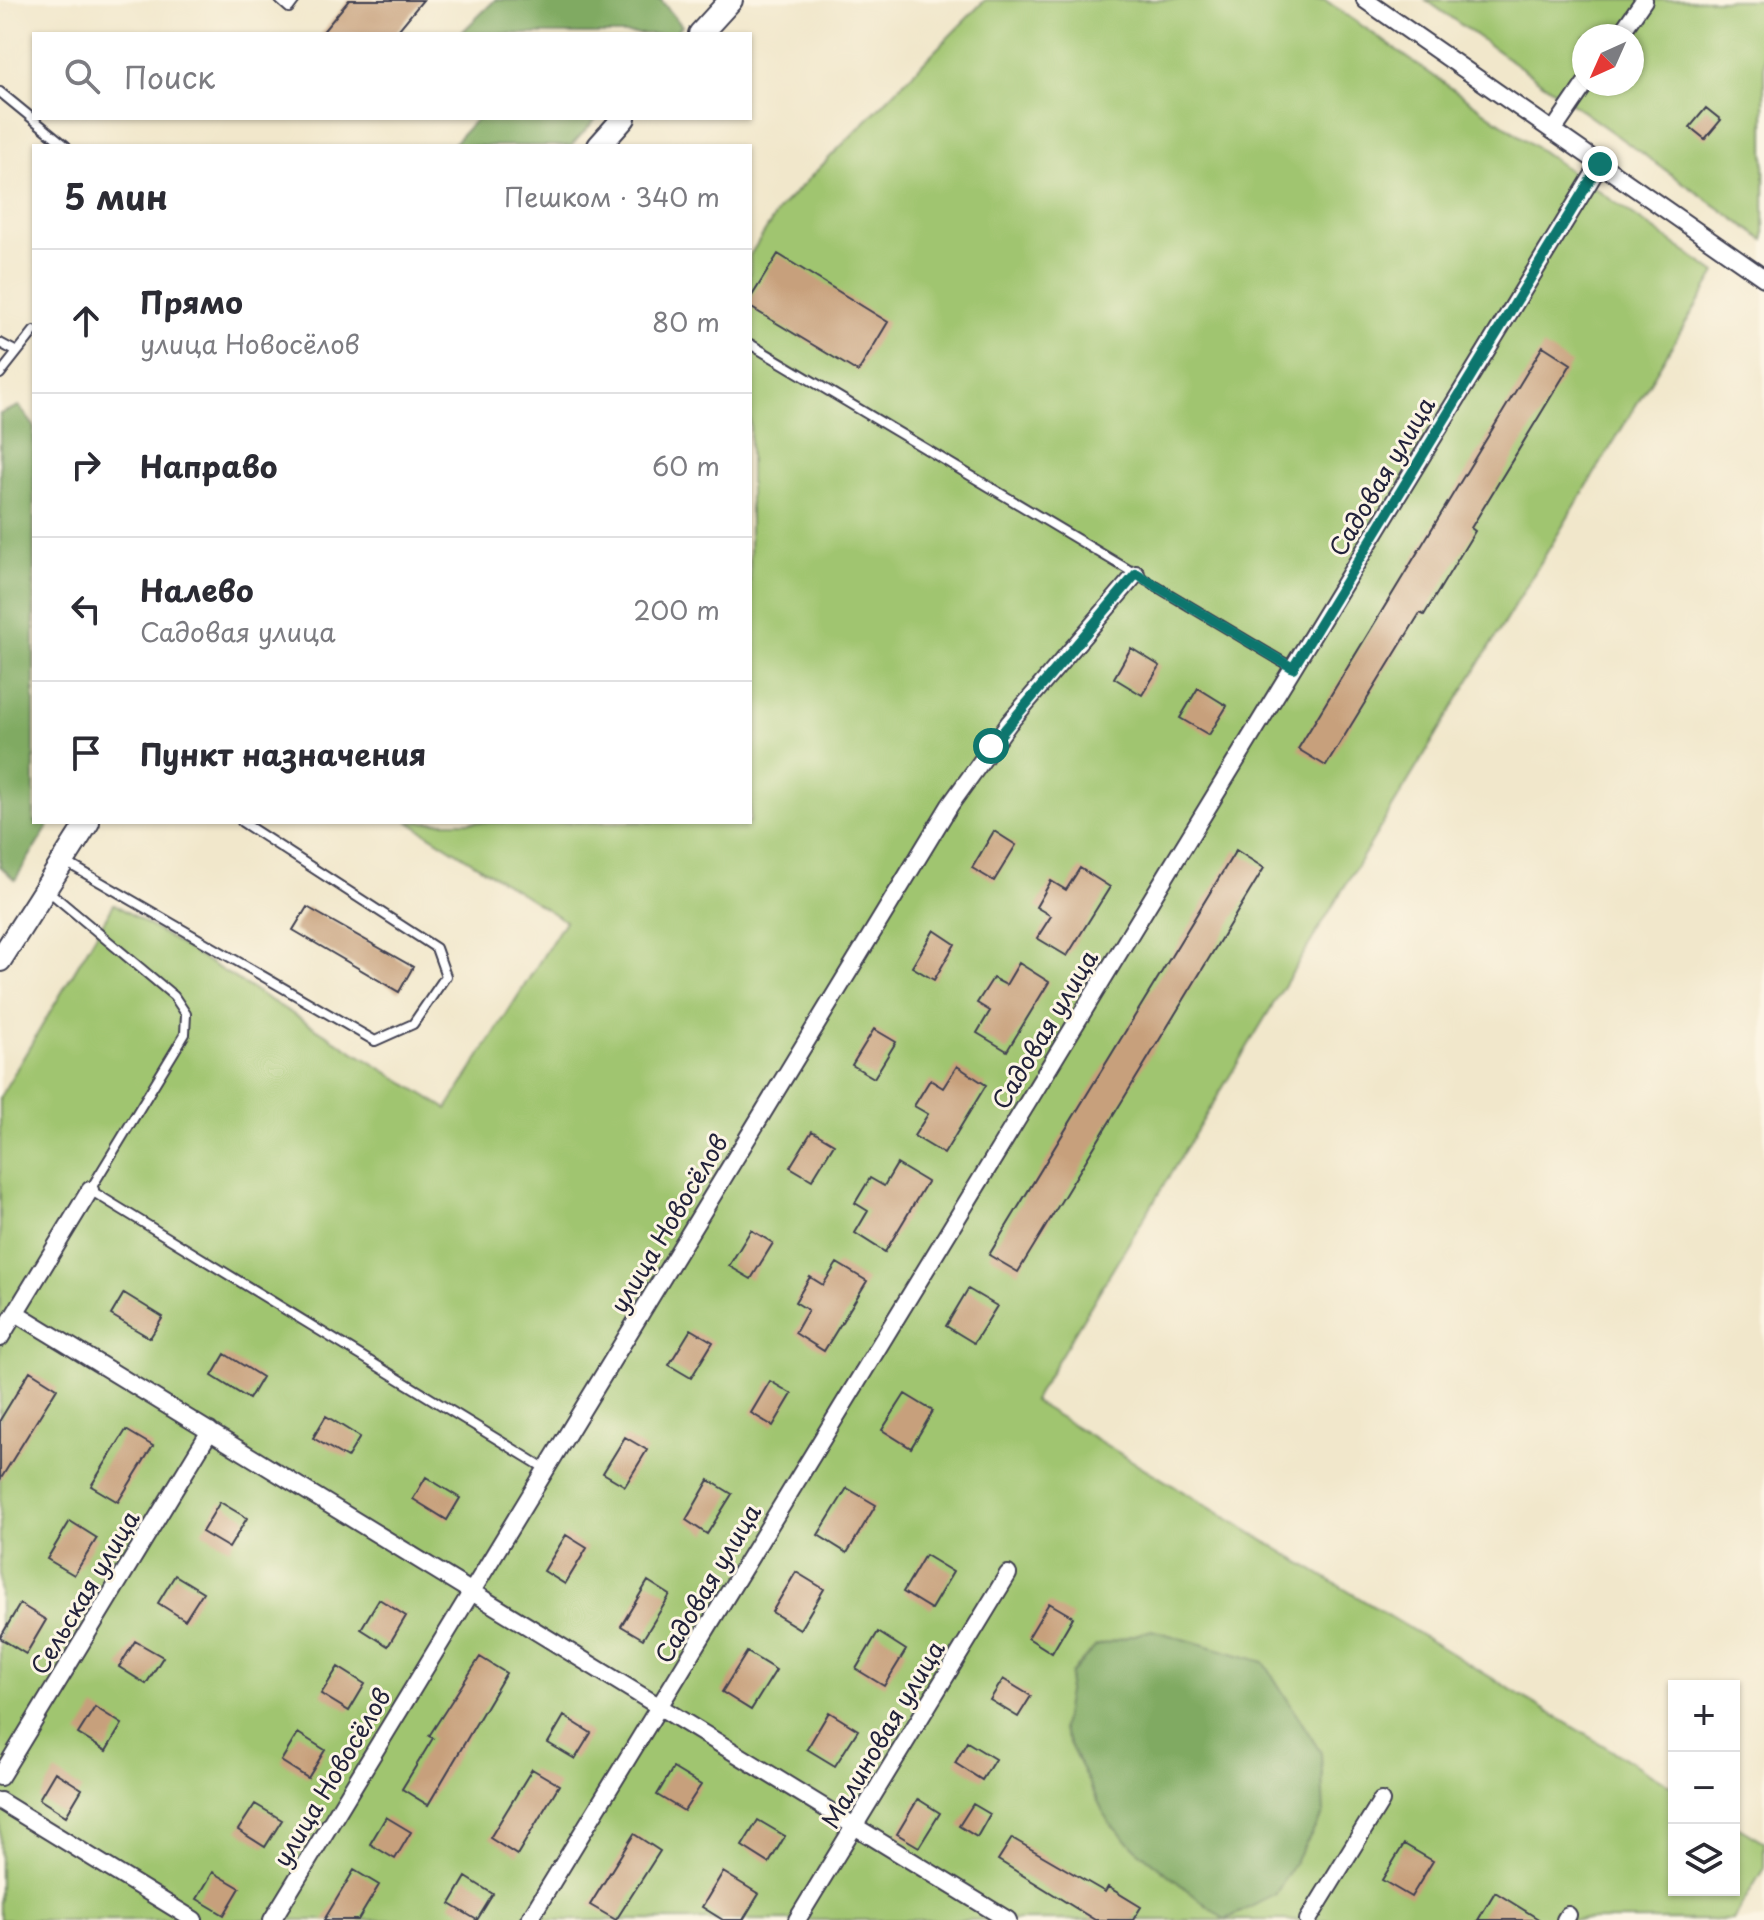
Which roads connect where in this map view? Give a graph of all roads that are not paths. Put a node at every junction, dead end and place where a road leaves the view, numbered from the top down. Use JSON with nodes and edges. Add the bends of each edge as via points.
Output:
{"nodes":[{"id":1,"x":280,"y":0,"type":"edge"},
{"id":2,"x":295,"y":0,"type":"edge"},
{"id":3,"x":731,"y":0,"type":"edge"},
{"id":4,"x":1365,"y":0,"type":"edge"},
{"id":5,"x":1644,"y":0,"type":"edge"},
{"id":6,"x":1627,"y":24,"type":"edge"},
{"id":7,"x":702,"y":32,"type":"edge"},
{"id":8,"x":0,"y":92,"type":"edge"},
{"id":9,"x":1577,"y":96,"type":"edge"},
{"id":10,"x":32,"y":118,"type":"edge"},
{"id":11,"x":34,"y":120,"type":"edge"},
{"id":12,"x":622,"y":120,"type":"edge"},
{"id":13,"x":1553,"y":131,"type":"junction"},
{"id":14,"x":64,"y":144,"type":"edge"},
{"id":15,"x":601,"y":144,"type":"edge"},
{"id":16,"x":1600,"y":164,"type":"junction"},
{"id":17,"x":1764,"y":278,"type":"edge"},
{"id":18,"x":32,"y":333,"type":"edge"},
{"id":19,"x":0,"y":343,"type":"edge"},
{"id":20,"x":752,"y":345,"type":"edge"},
{"id":21,"x":17,"y":352,"type":"junction"},
{"id":22,"x":0,"y":374,"type":"edge"},
{"id":23,"x":1136,"y":574,"type":"junction"},
{"id":24,"x":1293,"y":668,"type":"junction"},
{"id":25,"x":87,"y":824,"type":"edge"},
{"id":26,"x":245,"y":824,"type":"edge"},
{"id":27,"x":63,"y":861,"type":"junction"},
{"id":28,"x":46,"y":888,"type":"junction"},
{"id":29,"x":0,"y":960,"type":"edge"},
{"id":30,"x":90,"y":1190,"type":"junction"},
{"id":31,"x":16,"y":1313,"type":"junction"},
{"id":32,"x":0,"y":1338,"type":"edge"},
{"id":33,"x":210,"y":1431,"type":"junction"},
{"id":34,"x":546,"y":1469,"type":"junction"},
{"id":35,"x":1008,"y":1574,"type":"dead end"},
{"id":36,"x":472,"y":1592,"type":"junction"},
{"id":37,"x":659,"y":1706,"type":"junction"},
{"id":38,"x":0,"y":1777,"type":"edge"},
{"id":39,"x":0,"y":1801,"type":"edge"},
{"id":40,"x":1381,"y":1801,"type":"dead end"},
{"id":41,"x":854,"y":1826,"type":"junction"},
{"id":42,"x":194,"y":1920,"type":"edge"},
{"id":43,"x":272,"y":1920,"type":"edge"},
{"id":44,"x":529,"y":1920,"type":"edge"},
{"id":45,"x":797,"y":1920,"type":"edge"},
{"id":46,"x":1008,"y":1920,"type":"edge"},
{"id":47,"x":1308,"y":1920,"type":"edge"}],
"edges":[{"from":1,"to":2,"type":"lane","via":[[289,8]]},
{"from":3,"to":7,"type":"main road"},
{"from":4,"to":13,"type":"street"},
{"from":5,"to":6,"type":"street"},
{"from":8,"to":10,"type":"lane"},
{"from":9,"to":13,"type":"street"},
{"from":11,"to":14,"type":"lane"},
{"from":12,"to":15,"type":"main road"},
{"from":13,"to":16,"type":"street"},
{"from":16,"to":17,"type":"street"},
{"from":16,"to":24,"type":"street","name":"Садовая улица"},
{"from":18,"to":21,"type":"lane"},
{"from":19,"to":21,"type":"lane"},
{"from":20,"to":23,"type":"lane"},
{"from":21,"to":22,"type":"lane"},
{"from":23,"to":24,"type":"lane"},
{"from":23,"to":34,"type":"street","name":"улица Новосёлов","via":[[1009,723],[950,805]]},
{"from":24,"to":37,"type":"street","name":"Садовая улица"},
{"from":25,"to":27,"type":"main road"},
{"from":26,"to":27,"type":"lane","via":[[436,948],[446,976],[413,1024],[375,1041]]},
{"from":27,"to":28,"type":"main road"},
{"from":28,"to":29,"type":"main road"},
{"from":28,"to":30,"type":"lane","via":[[174,996],[186,1014],[185,1034]]},
{"from":30,"to":31,"type":"street"},
{"from":30,"to":34,"type":"lane"},
{"from":31,"to":32,"type":"street"},
{"from":31,"to":33,"type":"street"},
{"from":33,"to":36,"type":"street"},
{"from":33,"to":38,"type":"street","name":"Сельская улица"},
{"from":34,"to":36,"type":"street","name":"улица Новосёлов"},
{"from":35,"to":41,"type":"street","name":"Малиновая улица"},
{"from":36,"to":37,"type":"street"},
{"from":36,"to":43,"type":"street","name":"улица Новосёлов"},
{"from":37,"to":41,"type":"street"},
{"from":37,"to":44,"type":"street","name":"Садовая улица"},
{"from":39,"to":42,"type":"street"},
{"from":40,"to":47,"type":"street"},
{"from":41,"to":45,"type":"street","name":"Малиновая улица"},
{"from":41,"to":46,"type":"street"}]}
